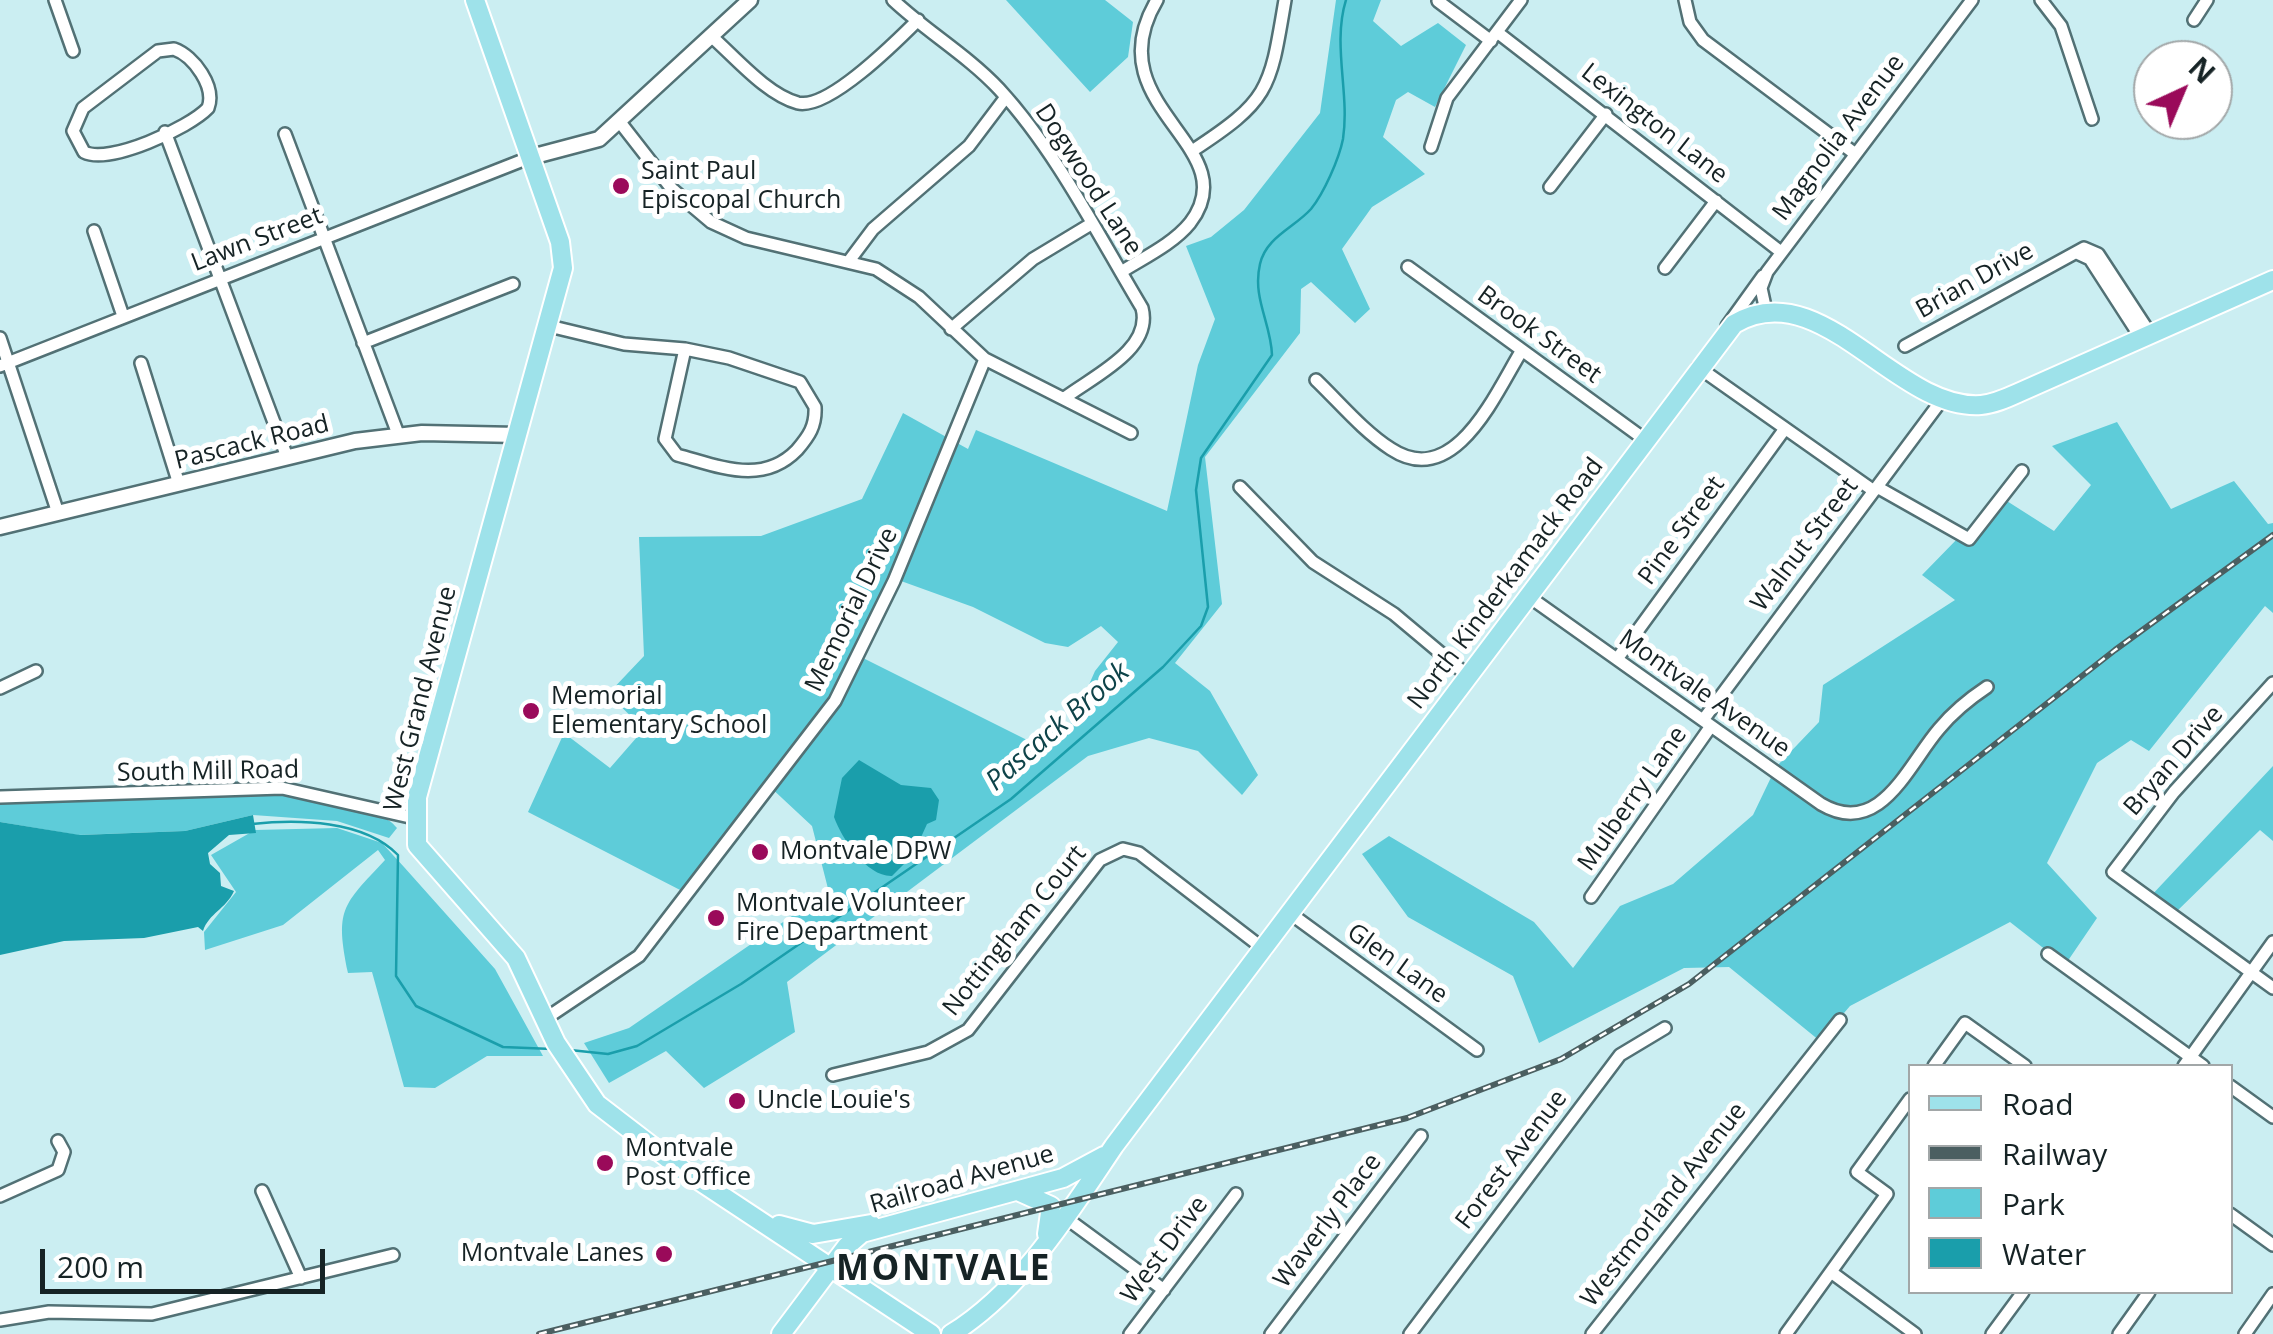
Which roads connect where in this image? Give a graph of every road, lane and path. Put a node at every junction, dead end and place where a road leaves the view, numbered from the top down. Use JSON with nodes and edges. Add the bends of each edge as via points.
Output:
{"nodes":[{"id":1,"x":54,"y":0,"type":"edge"},
{"id":2,"x":475,"y":0,"type":"edge"},
{"id":3,"x":750,"y":0,"type":"edge"},
{"id":4,"x":894,"y":0,"type":"edge"},
{"id":5,"x":1157,"y":0,"type":"edge"},
{"id":6,"x":1285,"y":0,"type":"edge"},
{"id":7,"x":1522,"y":0,"type":"edge"},
{"id":8,"x":1685,"y":0,"type":"edge"},
{"id":9,"x":1972,"y":0,"type":"edge"},
{"id":10,"x":2041,"y":0,"type":"edge"},
{"id":11,"x":2208,"y":0,"type":"edge"},
{"id":12,"x":1438,"y":1,"type":"edge"},
{"id":13,"x":918,"y":20,"type":"junction"},
{"id":14,"x":2194,"y":20,"type":"dead end"},
{"id":15,"x":711,"y":36,"type":"junction"},
{"id":16,"x":1494,"y":36,"type":"junction"},
{"id":17,"x":73,"y":51,"type":"dead end"},
{"id":18,"x":1006,"y":98,"type":"junction"},
{"id":19,"x":1606,"y":114,"type":"junction"},
{"id":20,"x":619,"y":120,"type":"junction"},
{"id":21,"x":2092,"y":120,"type":"dead end"},
{"id":22,"x":165,"y":132,"type":"junction"},
{"id":23,"x":285,"y":134,"type":"dead end"},
{"id":24,"x":1431,"y":147,"type":"dead end"},
{"id":25,"x":1192,"y":151,"type":"junction"},
{"id":26,"x":1854,"y":152,"type":"junction"},
{"id":27,"x":530,"y":157,"type":"junction"},
{"id":28,"x":1550,"y":188,"type":"dead end"},
{"id":29,"x":1716,"y":201,"type":"junction"},
{"id":30,"x":1090,"y":224,"type":"junction"},
{"id":31,"x":94,"y":232,"type":"dead end"},
{"id":32,"x":324,"y":238,"type":"junction"},
{"id":33,"x":1778,"y":257,"type":"junction"},
{"id":34,"x":850,"y":261,"type":"junction"},
{"id":35,"x":1408,"y":267,"type":"dead end"},
{"id":36,"x":1665,"y":268,"type":"dead end"},
{"id":37,"x":1121,"y":272,"type":"junction"},
{"id":38,"x":220,"y":278,"type":"junction"},
{"id":39,"x":2273,"y":280,"type":"edge"},
{"id":40,"x":513,"y":284,"type":"dead end"},
{"id":41,"x":1766,"y":311,"type":"junction"},
{"id":42,"x":122,"y":316,"type":"junction"},
{"id":43,"x":549,"y":326,"type":"junction"},
{"id":44,"x":952,"y":329,"type":"junction"},
{"id":45,"x":2146,"y":337,"type":"junction"},
{"id":46,"x":0,"y":338,"type":"edge"},
{"id":47,"x":1718,"y":340,"type":"junction"},
{"id":48,"x":364,"y":343,"type":"junction"},
{"id":49,"x":1905,"y":346,"type":"dead end"},
{"id":50,"x":685,"y":349,"type":"junction"},
{"id":51,"x":1522,"y":350,"type":"junction"},
{"id":52,"x":985,"y":359,"type":"junction"},
{"id":53,"x":141,"y":363,"type":"dead end"},
{"id":54,"x":4,"y":364,"type":"edge"},
{"id":55,"x":1698,"y":368,"type":"junction"},
{"id":56,"x":1316,"y":380,"type":"dead end"},
{"id":57,"x":1066,"y":397,"type":"junction"},
{"id":58,"x":1944,"y":397,"type":"junction"},
{"id":59,"x":1784,"y":430,"type":"junction"},
{"id":60,"x":1132,"y":433,"type":"dead end"},
{"id":61,"x":398,"y":434,"type":"junction"},
{"id":62,"x":518,"y":435,"type":"junction"},
{"id":63,"x":1644,"y":439,"type":"junction"},
{"id":64,"x":287,"y":458,"type":"junction"},
{"id":65,"x":2022,"y":471,"type":"dead end"},
{"id":66,"x":179,"y":484,"type":"junction"},
{"id":67,"x":1240,"y":487,"type":"dead end"},
{"id":68,"x":1876,"y":488,"type":"junction"},
{"id":69,"x":58,"y":513,"type":"junction"},
{"id":70,"x":1,"y":526,"type":"edge"},
{"id":71,"x":1528,"y":596,"type":"junction"},
{"id":72,"x":1617,"y":659,"type":"junction"},
{"id":73,"x":36,"y":671,"type":"dead end"},
{"id":74,"x":1468,"y":676,"type":"junction"},
{"id":75,"x":2273,"y":683,"type":"edge"},
{"id":76,"x":1987,"y":687,"type":"dead end"},
{"id":77,"x":0,"y":688,"type":"edge"},
{"id":78,"x":1707,"y":723,"type":"junction"},
{"id":79,"x":0,"y":797,"type":"edge"},
{"id":80,"x":414,"y":818,"type":"junction"},
{"id":81,"x":1591,"y":897,"type":"dead end"},
{"id":82,"x":1291,"y":914,"type":"junction"},
{"id":83,"x":2273,"y":942,"type":"edge"},
{"id":84,"x":1265,"y":950,"type":"junction"},
{"id":85,"x":2048,"y":954,"type":"dead end"},
{"id":86,"x":2251,"y":972,"type":"junction"},
{"id":87,"x":2273,"y":988,"type":"edge"},
{"id":88,"x":545,"y":1019,"type":"junction"},
{"id":89,"x":1840,"y":1020,"type":"dead end"},
{"id":90,"x":1665,"y":1028,"type":"dead end"},
{"id":91,"x":1477,"y":1050,"type":"dead end"},
{"id":92,"x":2187,"y":1062,"type":"edge"},
{"id":93,"x":1936,"y":1064,"type":"edge"},
{"id":94,"x":2022,"y":1064,"type":"edge"},
{"id":95,"x":833,"y":1075,"type":"dead end"},
{"id":96,"x":2233,"y":1088,"type":"edge"},
{"id":97,"x":1908,"y":1102,"type":"edge"},
{"id":98,"x":2273,"y":1117,"type":"edge"},
{"id":99,"x":1421,"y":1136,"type":"dead end"},
{"id":100,"x":58,"y":1141,"type":"dead end"},
{"id":101,"x":1114,"y":1146,"type":"junction"},
{"id":102,"x":262,"y":1192,"type":"dead end"},
{"id":103,"x":1018,"y":1192,"type":"junction"},
{"id":104,"x":1236,"y":1194,"type":"dead end"},
{"id":105,"x":0,"y":1196,"type":"edge"},
{"id":106,"x":1058,"y":1212,"type":"junction"},
{"id":107,"x":2233,"y":1216,"type":"edge"},
{"id":108,"x":758,"y":1220,"type":"junction"},
{"id":109,"x":891,"y":1225,"type":"junction"},
{"id":110,"x":2273,"y":1245,"type":"edge"},
{"id":111,"x":393,"y":1255,"type":"dead end"},
{"id":112,"x":829,"y":1268,"type":"junction"},
{"id":113,"x":1831,"y":1272,"type":"junction"},
{"id":114,"x":301,"y":1278,"type":"junction"},
{"id":115,"x":1164,"y":1290,"type":"junction"},
{"id":116,"x":2021,"y":1294,"type":"edge"},
{"id":117,"x":2148,"y":1294,"type":"edge"},
{"id":118,"x":2273,"y":1294,"type":"edge"},
{"id":119,"x":0,"y":1320,"type":"edge"},
{"id":120,"x":784,"y":1332,"type":"edge"},
{"id":121,"x":932,"y":1334,"type":"edge"},
{"id":122,"x":950,"y":1334,"type":"edge"},
{"id":123,"x":1130,"y":1334,"type":"edge"},
{"id":124,"x":1271,"y":1334,"type":"edge"},
{"id":125,"x":1410,"y":1334,"type":"edge"},
{"id":126,"x":1592,"y":1334,"type":"edge"},
{"id":127,"x":1786,"y":1334,"type":"edge"},
{"id":128,"x":1915,"y":1334,"type":"edge"},
{"id":129,"x":1992,"y":1334,"type":"edge"},
{"id":130,"x":2119,"y":1334,"type":"edge"},
{"id":131,"x":2245,"y":1334,"type":"edge"}],
"edges":[{"from":1,"to":17,"type":"street"},
{"from":2,"to":27,"type":"main road","name":"West Grand Avenue"},
{"from":3,"to":15,"type":"street"},
{"from":4,"to":13,"type":"street","name":"Dogwood Lane"},
{"from":5,"to":25,"type":"street","via":[[1141,32],[1142,71]]},
{"from":6,"to":25,"type":"street","via":[[1263,94],[1244,116]]},
{"from":7,"to":16,"type":"street"},
{"from":8,"to":26,"type":"street","via":[[1703,40]]},
{"from":9,"to":26,"type":"street","name":"Magnolia Avenue"},
{"from":10,"to":21,"type":"street","via":[[2061,26]]},
{"from":11,"to":14,"type":"street"},
{"from":12,"to":16,"type":"street","name":"Lexington Lane"},
{"from":13,"to":15,"type":"street","via":[[868,65],[808,104],[780,93]]},
{"from":13,"to":18,"type":"street","name":"Dogwood Lane"},
{"from":15,"to":20,"type":"street"},
{"from":16,"to":19,"type":"street","name":"Lexington Lane"},
{"from":16,"to":24,"type":"street","via":[[1447,98]]},
{"from":18,"to":30,"type":"street","name":"Dogwood Lane"},
{"from":18,"to":34,"type":"street","via":[[970,146],[873,229]]},
{"from":19,"to":28,"type":"street"},
{"from":19,"to":29,"type":"street","name":"Lexington Lane"},
{"from":20,"to":27,"type":"street","via":[[599,138]]},
{"from":20,"to":34,"type":"street","via":[[672,189],[711,222],[746,238]]},
{"from":22,"to":22,"type":"street","via":[[202,114],[211,101],[190,59],[174,48],[158,51],[91,100],[72,131],[78,146],[98,157]]},
{"from":22,"to":38,"type":"street"},
{"from":23,"to":32,"type":"street"},
{"from":25,"to":37,"type":"street","via":[[1202,174],[1198,210],[1176,236]]},
{"from":26,"to":33,"type":"street","name":"Magnolia Avenue"},
{"from":27,"to":32,"type":"street","name":"Lawn Street"},
{"from":27,"to":43,"type":"main road","name":"West Grand Avenue","via":[[563,255]]},
{"from":29,"to":33,"type":"street","name":"Lexington Lane"},
{"from":29,"to":36,"type":"street"},
{"from":30,"to":37,"type":"street","name":"Dogwood Lane"},
{"from":30,"to":44,"type":"street","via":[[1023,266]]},
{"from":31,"to":42,"type":"street"},
{"from":32,"to":38,"type":"street","name":"Lawn Street"},
{"from":32,"to":48,"type":"street"},
{"from":33,"to":41,"type":"street","name":"Magnolia Avenue","via":[[1761,288]]},
{"from":33,"to":47,"type":"street"},
{"from":34,"to":44,"type":"street","via":[[902,283]]},
{"from":35,"to":51,"type":"street","name":"Brook Street"},
{"from":37,"to":57,"type":"street","name":"Dogwood Lane","via":[[1142,308],[1143,333]]},
{"from":38,"to":42,"type":"street","name":"Lawn Street"},
{"from":38,"to":64,"type":"street"},
{"from":39,"to":45,"type":"main road"},
{"from":40,"to":48,"type":"street"},
{"from":41,"to":47,"type":"main road","name":"North Kinderkamack Road","via":[[1734,324]]},
{"from":41,"to":58,"type":"main road","via":[[1802,316]]},
{"from":42,"to":54,"type":"street","name":"Lawn Street"},
{"from":43,"to":50,"type":"street","via":[[624,344]]},
{"from":43,"to":62,"type":"main road","name":"West Grand Avenue"},
{"from":44,"to":52,"type":"street"},
{"from":45,"to":49,"type":"street","name":"Brian Drive","via":[[2082,253]]},
{"from":45,"to":58,"type":"main road","via":[[1993,403]]},
{"from":46,"to":54,"type":"street"},
{"from":47,"to":55,"type":"main road","name":"North Kinderkamack Road"},
{"from":48,"to":61,"type":"street"},
{"from":50,"to":50,"type":"street","via":[[800,382],[815,407],[809,436],[788,459],[758,472],[677,455],[666,439]]},
{"from":51,"to":56,"type":"street","via":[[1464,441],[1432,458],[1393,451]]},
{"from":51,"to":63,"type":"street","name":"Brook Street"},
{"from":52,"to":57,"type":"street"},
{"from":52,"to":88,"type":"street","name":"Memorial Drive","via":[[858,662],[815,731],[656,935],[617,975]]},
{"from":53,"to":66,"type":"street"},
{"from":54,"to":69,"type":"street"},
{"from":55,"to":59,"type":"street"},
{"from":55,"to":63,"type":"main road","name":"North Kinderkamack Road"},
{"from":57,"to":60,"type":"street"},
{"from":58,"to":68,"type":"street","name":"Walnut Street"},
{"from":59,"to":68,"type":"street"},
{"from":59,"to":72,"type":"street","name":"Pine Street"},
{"from":61,"to":62,"type":"street","name":"Pascack Road"},
{"from":61,"to":64,"type":"street","name":"Pascack Road"},
{"from":62,"to":80,"type":"main road","name":"West Grand Avenue"},
{"from":63,"to":71,"type":"main road","name":"North Kinderkamack Road"},
{"from":64,"to":66,"type":"street","name":"Pascack Road"},
{"from":65,"to":68,"type":"street","via":[[1969,539]]},
{"from":66,"to":69,"type":"street","name":"Pascack Road"},
{"from":67,"to":74,"type":"street","via":[[1313,562],[1394,614]]},
{"from":68,"to":78,"type":"street","name":"Walnut Street"},
{"from":69,"to":70,"type":"street","name":"Pascack Road"},
{"from":71,"to":72,"type":"street","name":"Montvale Avenue"},
{"from":71,"to":74,"type":"main road","name":"North Kinderkamack Road"},
{"from":72,"to":78,"type":"street","name":"Montvale Avenue"},
{"from":73,"to":77,"type":"street"},
{"from":74,"to":82,"type":"main road","name":"North Kinderkamack Road"},
{"from":75,"to":86,"type":"street","name":"Bryan Drive","via":[[2174,792],[2113,872]]},
{"from":76,"to":78,"type":"street","name":"Montvale Avenue","via":[[1937,731],[1885,801],[1860,813],[1826,808]]},
{"from":78,"to":81,"type":"street","name":"Mulberry Lane"},
{"from":79,"to":80,"type":"street","name":"South Mill Road","via":[[282,788]]},
{"from":80,"to":88,"type":"main road","name":"West Grand Avenue","via":[[422,854],[516,958]]},
{"from":82,"to":84,"type":"main road","name":"North Kinderkamack Road"},
{"from":82,"to":91,"type":"street","name":"Glen Lane"},
{"from":83,"to":86,"type":"street"},
{"from":84,"to":95,"type":"street","name":"Nottingham Court","via":[[1138,853],[1114,851],[1100,860],[968,1030],[928,1052]]},
{"from":84,"to":101,"type":"main road","name":"North Kinderkamack Road"},
{"from":85,"to":92,"type":"street"},
{"from":86,"to":87,"type":"street"},
{"from":86,"to":92,"type":"street"},
{"from":88,"to":108,"type":"main road","name":"West Grand Avenue","via":[[597,1104]]},
{"from":89,"to":126,"type":"street","name":"Westmorland Avenue"},
{"from":90,"to":125,"type":"street","name":"Forest Avenue","via":[[1620,1054]]},
{"from":93,"to":94,"type":"street","via":[[1966,1024]]},
{"from":96,"to":98,"type":"street"},
{"from":97,"to":113,"type":"street","via":[[1857,1172],[1886,1194]]},
{"from":99,"to":124,"type":"street","name":"Waverly Place"},
{"from":100,"to":105,"type":"street","via":[[64,1152],[58,1170]]},
{"from":101,"to":103,"type":"main road","name":"Railroad Avenue","via":[[1083,1170]]},
{"from":101,"to":106,"type":"main road","name":"North Kinderkamack Road"},
{"from":102,"to":114,"type":"street"},
{"from":103,"to":106,"type":"main road"},
{"from":103,"to":109,"type":"main road","name":"Railroad Avenue"},
{"from":104,"to":115,"type":"street","name":"West Drive"},
{"from":106,"to":115,"type":"street"},
{"from":106,"to":122,"type":"main road","name":"North Kinderkamack Road","via":[[1028,1264]]},
{"from":107,"to":110,"type":"street"},
{"from":108,"to":109,"type":"main road","via":[[813,1234]]},
{"from":108,"to":112,"type":"main road","name":"West Grand Avenue"},
{"from":109,"to":112,"type":"main road","name":"Railroad Avenue","via":[[862,1234]]},
{"from":111,"to":114,"type":"street"},
{"from":112,"to":120,"type":"main road","name":"Railroad Avenue"},
{"from":112,"to":121,"type":"main road","name":"West Grand Avenue"},
{"from":113,"to":127,"type":"street"},
{"from":113,"to":128,"type":"street"},
{"from":114,"to":119,"type":"street","via":[[152,1314],[49,1312]]},
{"from":115,"to":123,"type":"street","name":"West Drive"},
{"from":116,"to":129,"type":"street"},
{"from":117,"to":130,"type":"street"},
{"from":118,"to":131,"type":"street"}]}
